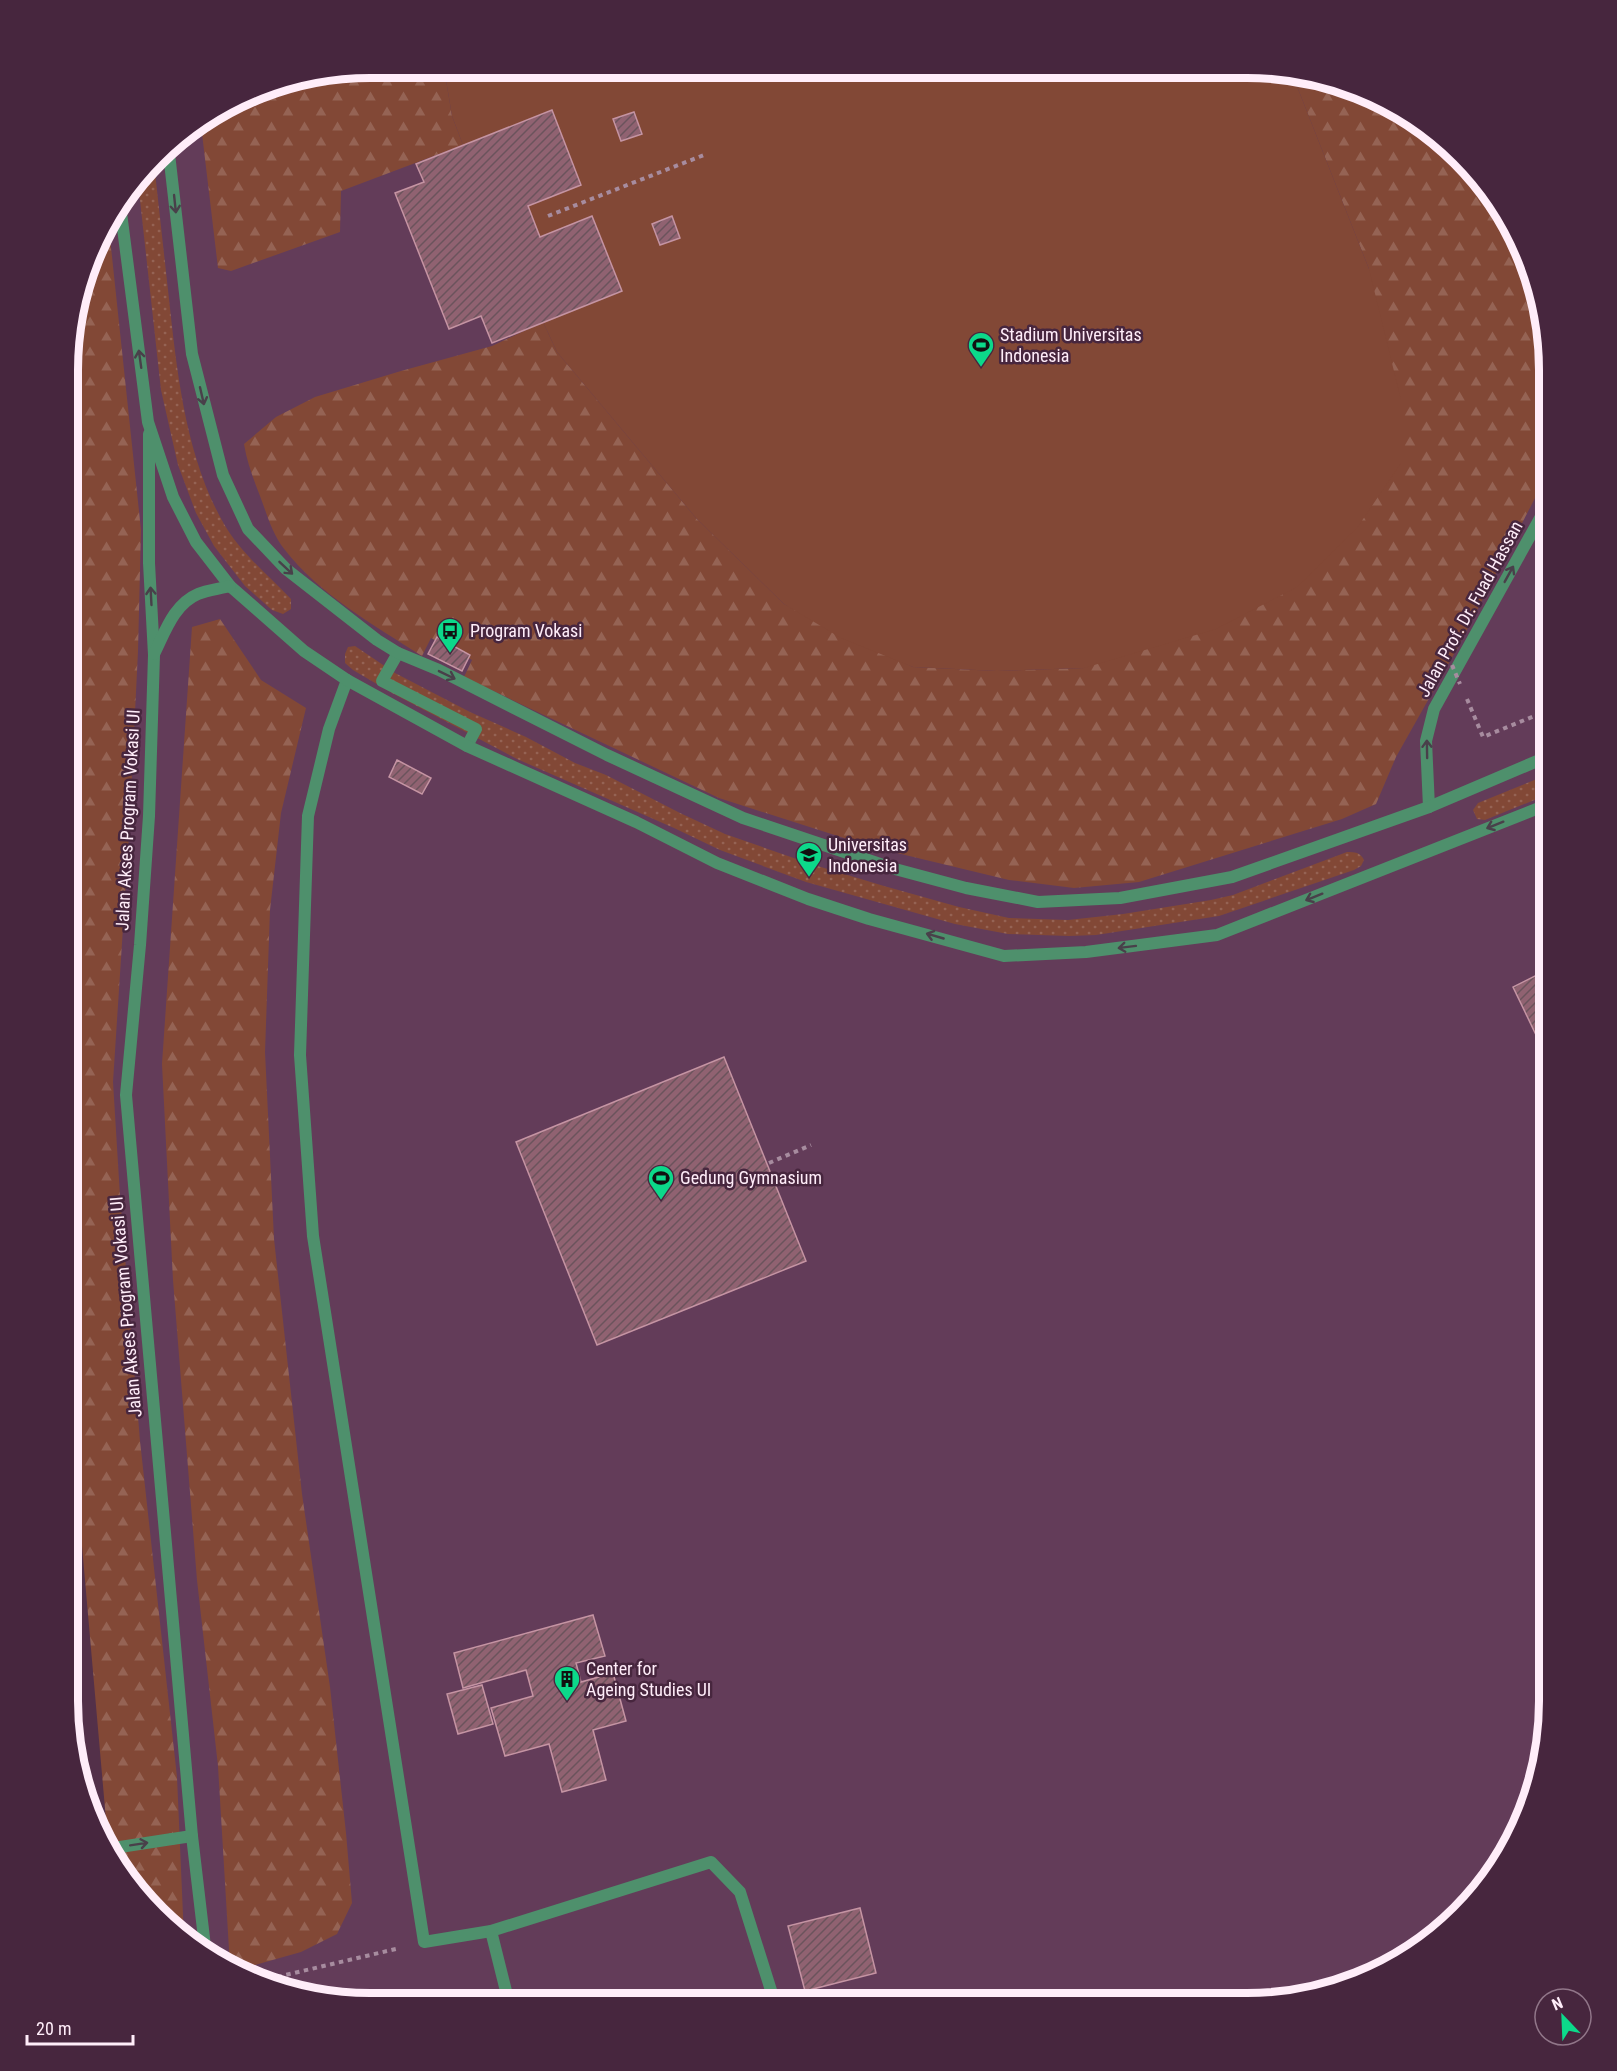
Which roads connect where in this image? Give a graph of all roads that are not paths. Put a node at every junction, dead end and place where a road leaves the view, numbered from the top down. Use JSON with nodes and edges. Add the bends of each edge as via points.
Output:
{"nodes":[{"id":1,"x":169,"y":159,"type":"edge"},
{"id":2,"x":122,"y":217,"type":"edge"},
{"id":3,"x":148,"y":423,"type":"junction"},
{"id":4,"x":1539,"y":522,"type":"edge"},
{"id":5,"x":230,"y":586,"type":"junction"},
{"id":6,"x":398,"y":653,"type":"junction"},
{"id":7,"x":154,"y":655,"type":"junction"},
{"id":8,"x":347,"y":680,"type":"junction"},
{"id":9,"x":467,"y":746,"type":"junction"},
{"id":10,"x":1539,"y":760,"type":"edge"},
{"id":11,"x":1429,"y":807,"type":"junction"},
{"id":12,"x":1539,"y":808,"type":"edge"},
{"id":13,"x":192,"y":1836,"type":"junction"},
{"id":14,"x":117,"y":1847,"type":"edge"},
{"id":15,"x":491,"y":1931,"type":"junction"},
{"id":16,"x":205,"y":1942,"type":"edge"},
{"id":17,"x":506,"y":1993,"type":"edge"},
{"id":18,"x":772,"y":1993,"type":"edge"}],
"edges":[{"from":1,"to":6,"type":"street","one_way":true,"via":[[190,345],[223,475],[248,529],[286,569]]},
{"from":3,"to":2,"type":"street","one_way":true},
{"from":3,"to":5,"type":"street","via":[[172,497],[196,542]]},
{"from":7,"to":3,"type":"street","name":"Jalan Akses Program Vokasi UI","one_way":true},
{"from":11,"to":4,"type":"street","name":"Jalan Prof. Dr. Fuad Hassan","one_way":true,"via":[[1426,741],[1434,709]]},
{"from":5,"to":7,"type":"street","name":"Jalan Akses Program Vokasi UI","via":[[184,602]]},
{"from":5,"to":8,"type":"street","via":[[304,651]]},
{"from":6,"to":9,"type":"street","via":[[382,681],[477,729]]},
{"from":6,"to":11,"type":"street","one_way":true,"via":[[742,818],[895,868],[966,888],[1038,902],[1120,898],[1232,877]]},
{"from":7,"to":13,"type":"street","name":"Jalan Akses Program Vokasi UI","via":[[149,816],[126,1095]]},
{"from":8,"to":9,"type":"street"},
{"from":8,"to":15,"type":"street","via":[[329,729],[308,816],[300,1055],[313,1236],[424,1942]]},
{"from":12,"to":9,"type":"street","one_way":true,"via":[[1217,935],[1086,952],[1004,956],[869,920],[808,899],[717,863]]},
{"from":10,"to":11,"type":"street"},
{"from":14,"to":13,"type":"street","one_way":true},
{"from":13,"to":16,"type":"street","name":"Jalan Akses Program Vokasi UI"},
{"from":15,"to":17,"type":"street"},
{"from":15,"to":18,"type":"street","via":[[711,1862],[740,1892]]}]}
